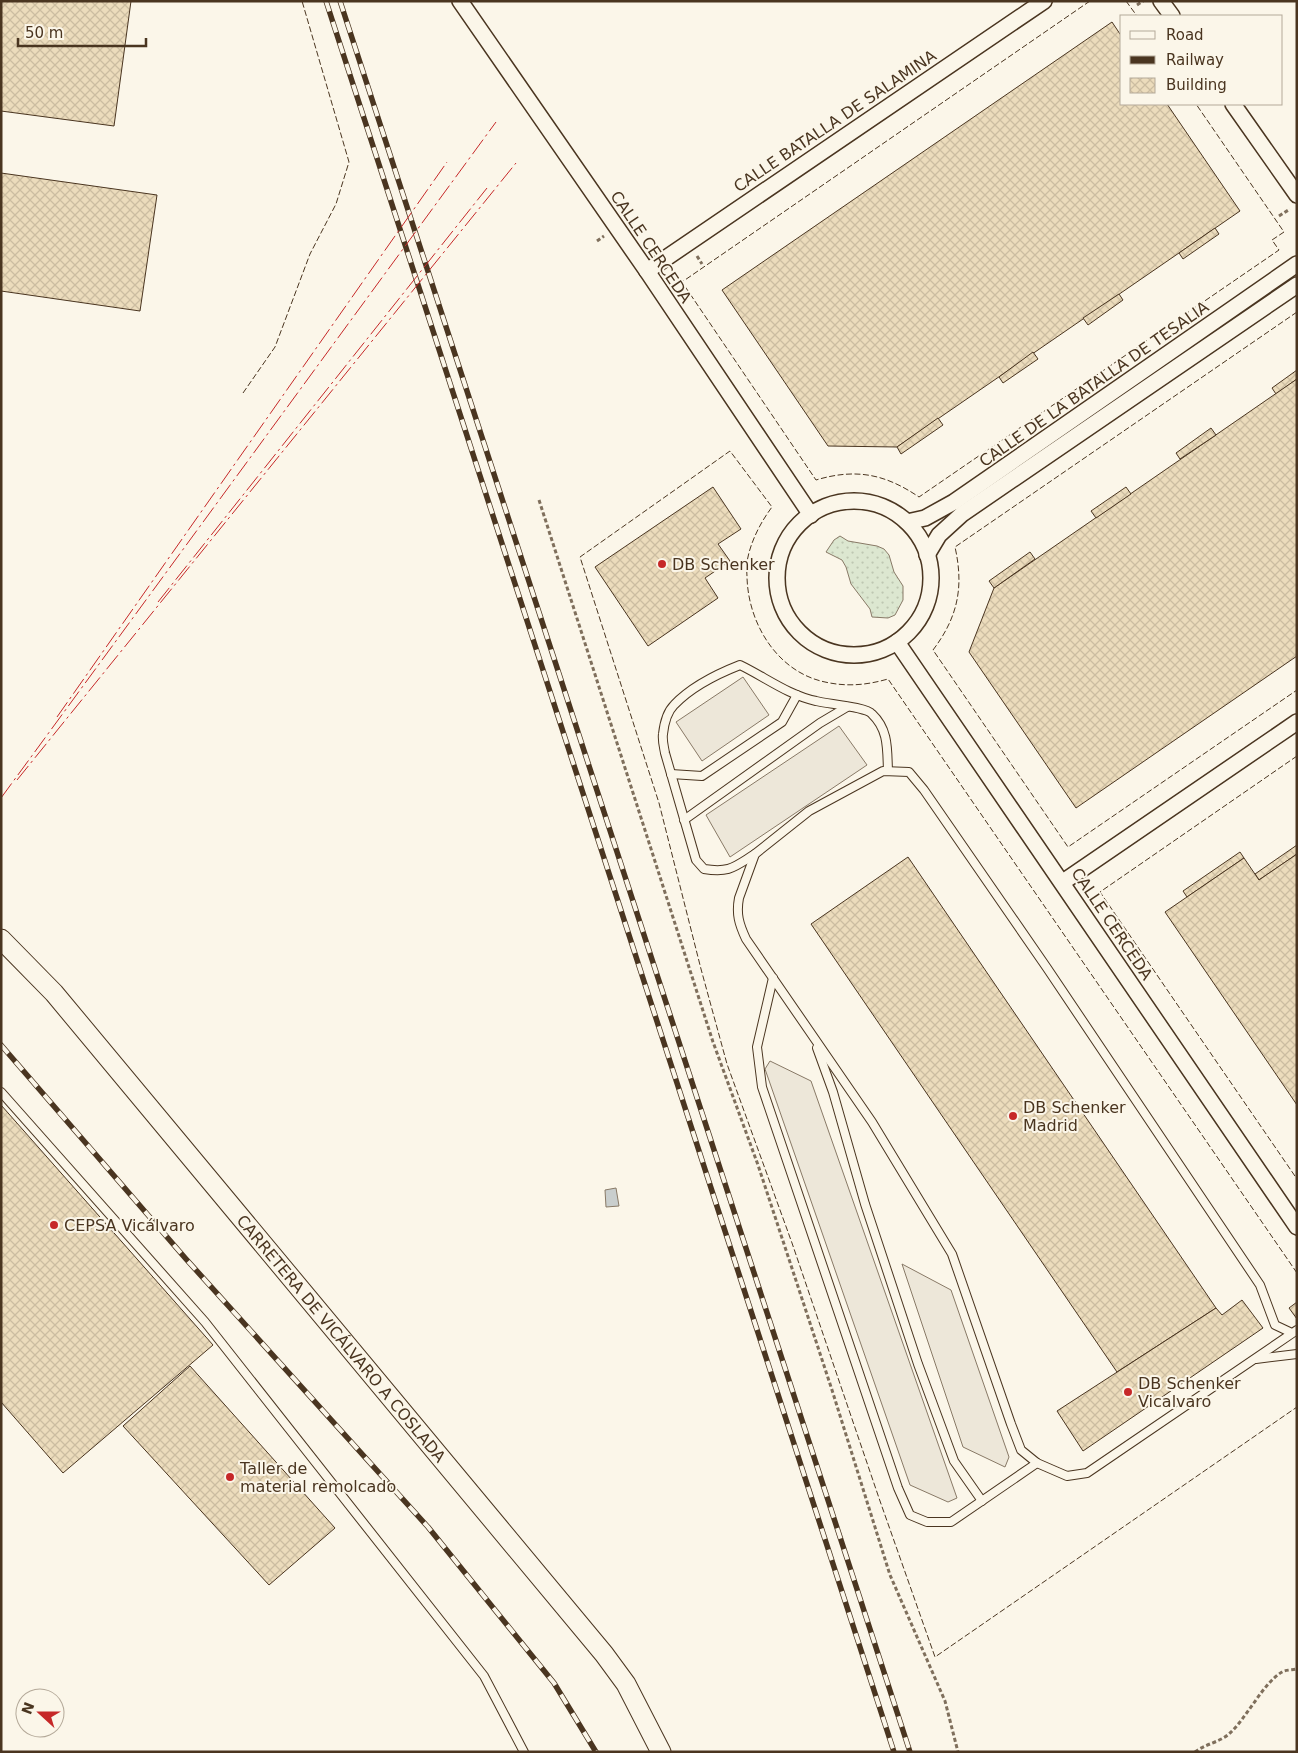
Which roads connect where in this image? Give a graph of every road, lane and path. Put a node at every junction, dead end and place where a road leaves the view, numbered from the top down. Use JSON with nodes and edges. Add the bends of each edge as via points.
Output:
{"nodes":[{"id":1,"x":460,"y":1,"type":"edge"},
{"id":2,"x":1044,"y":1,"type":"edge"},
{"id":3,"x":1142,"y":1,"type":"edge"},
{"id":4,"x":1161,"y":1,"type":"edge"},
{"id":5,"x":1137,"y":5,"type":"dead end"},
{"id":6,"x":1171,"y":15,"type":"edge"},
{"id":7,"x":1234,"y":105,"type":"edge"},
{"id":8,"x":1297,"y":195,"type":"edge"},
{"id":9,"x":1297,"y":204,"type":"edge"},
{"id":10,"x":1280,"y":216,"type":"dead end"},
{"id":11,"x":1297,"y":264,"type":"edge"},
{"id":12,"x":647,"y":271,"type":"junction"},
{"id":13,"x":1297,"y":285,"type":"edge"},
{"id":14,"x":539,"y":500,"type":"dead end"},
{"id":15,"x":811,"y":515,"type":"junction"},
{"id":16,"x":907,"y":522,"type":"junction"},
{"id":17,"x":927,"y":555,"type":"junction"},
{"id":18,"x":897,"y":642,"type":"junction"},
{"id":19,"x":797,"y":695,"type":"junction"},
{"id":20,"x":847,"y":707,"type":"junction"},
{"id":21,"x":1297,"y":722,"type":"edge"},
{"id":22,"x":888,"y":771,"type":"junction"},
{"id":23,"x":671,"y":774,"type":"junction"},
{"id":24,"x":684,"y":820,"type":"junction"},
{"id":25,"x":756,"y":854,"type":"junction"},
{"id":26,"x":1062,"y":882,"type":"junction"},
{"id":27,"x":1,"y":939,"type":"edge"},
{"id":28,"x":772,"y":978,"type":"junction"},
{"id":29,"x":814,"y":1039,"type":"junction"},
{"id":30,"x":1,"y":1092,"type":"edge"},
{"id":31,"x":1297,"y":1227,"type":"edge"},
{"id":32,"x":1295,"y":1331,"type":"edge"},
{"id":33,"x":1297,"y":1354,"type":"edge"},
{"id":34,"x":1254,"y":1359,"type":"junction"},
{"id":35,"x":1037,"y":1463,"type":"junction"},
{"id":36,"x":982,"y":1501,"type":"junction"},
{"id":37,"x":1297,"y":1669,"type":"edge"},
{"id":38,"x":524,"y":1752,"type":"edge"},
{"id":39,"x":661,"y":1752,"type":"edge"},
{"id":40,"x":958,"y":1752,"type":"edge"},
{"id":41,"x":1195,"y":1752,"type":"edge"}],
"edges":[{"from":1,"to":12,"type":"street","name":"CALLE CERCEDA"},
{"from":2,"to":12,"type":"street","name":"CALLE BATALLA DE SALAMINA"},
{"from":3,"to":5,"type":"path"},
{"from":4,"to":6,"type":"street"},
{"from":7,"to":8,"type":"street"},
{"from":9,"to":10,"type":"path"},
{"from":11,"to":16,"type":"street","name":"CALLE DE LA BATALLA DE TESALIA","via":[[954,502],[925,518]]},
{"from":12,"to":15,"type":"street","name":"CALLE CERCEDA"},
{"from":13,"to":17,"type":"street","name":"CALLE DE LA BATALLA DE TESALIA","via":[[962,514],[939,535]]},
{"from":14,"to":40,"type":"path","via":[[706,1023],[758,1164],[890,1575],[945,1701]]},
{"from":15,"to":16,"type":"street","via":[[835,504],[860,502],[885,508]]},
{"from":15,"to":18,"type":"street","via":[[799,525],[782,552],[778,584],[786,615],[807,639],[836,653],[868,654]]},
{"from":16,"to":17,"type":"street"},
{"from":17,"to":18,"type":"street","via":[[930,587],[926,603],[920,618]]},
{"from":18,"to":26,"type":"street","name":"CALLE CERCEDA"},
{"from":19,"to":20,"type":"lane"},
{"from":19,"to":23,"type":"lane","via":[[782,722],[702,776]]},
{"from":19,"to":23,"type":"lane","via":[[740,665],[712,678],[673,706],[668,714],[662,735]]},
{"from":20,"to":22,"type":"lane","via":[[870,711],[880,721],[887,738]]},
{"from":20,"to":24,"type":"lane"},
{"from":21,"to":26,"type":"street"},
{"from":22,"to":25,"type":"lane","via":[[882,771],[809,811]]},
{"from":22,"to":32,"type":"lane","via":[[909,772],[924,790],[1260,1285],[1275,1325]]},
{"from":23,"to":24,"type":"lane"},
{"from":24,"to":25,"type":"lane","via":[[696,860],[704,869],[730,870]]},
{"from":25,"to":28,"type":"lane","via":[[738,905],[738,924]]},
{"from":26,"to":31,"type":"street","name":"CALLE CERCEDA"},
{"from":27,"to":39,"type":"street","name":"CARRETERA DE VICÁLVARO A COSLADA","via":[[54,992],[604,1654],[626,1684]]},
{"from":28,"to":29,"type":"lane"},
{"from":28,"to":36,"type":"lane","via":[[757,1047],[762,1087],[898,1488],[910,1515],[926,1522],[951,1522]]},
{"from":29,"to":35,"type":"lane","via":[[872,1122],[952,1254],[1014,1433],[1021,1450]]},
{"from":29,"to":36,"type":"lane","via":[[918,1364],[954,1461]]},
{"from":30,"to":38,"type":"lane","via":[[205,1322],[484,1676]]},
{"from":32,"to":34,"type":"lane"},
{"from":33,"to":34,"type":"lane"},
{"from":34,"to":35,"type":"lane","via":[[1087,1473],[1067,1476]]},
{"from":35,"to":36,"type":"lane"},
{"from":37,"to":41,"type":"path","via":[[1282,1671],[1227,1736]]}]}
